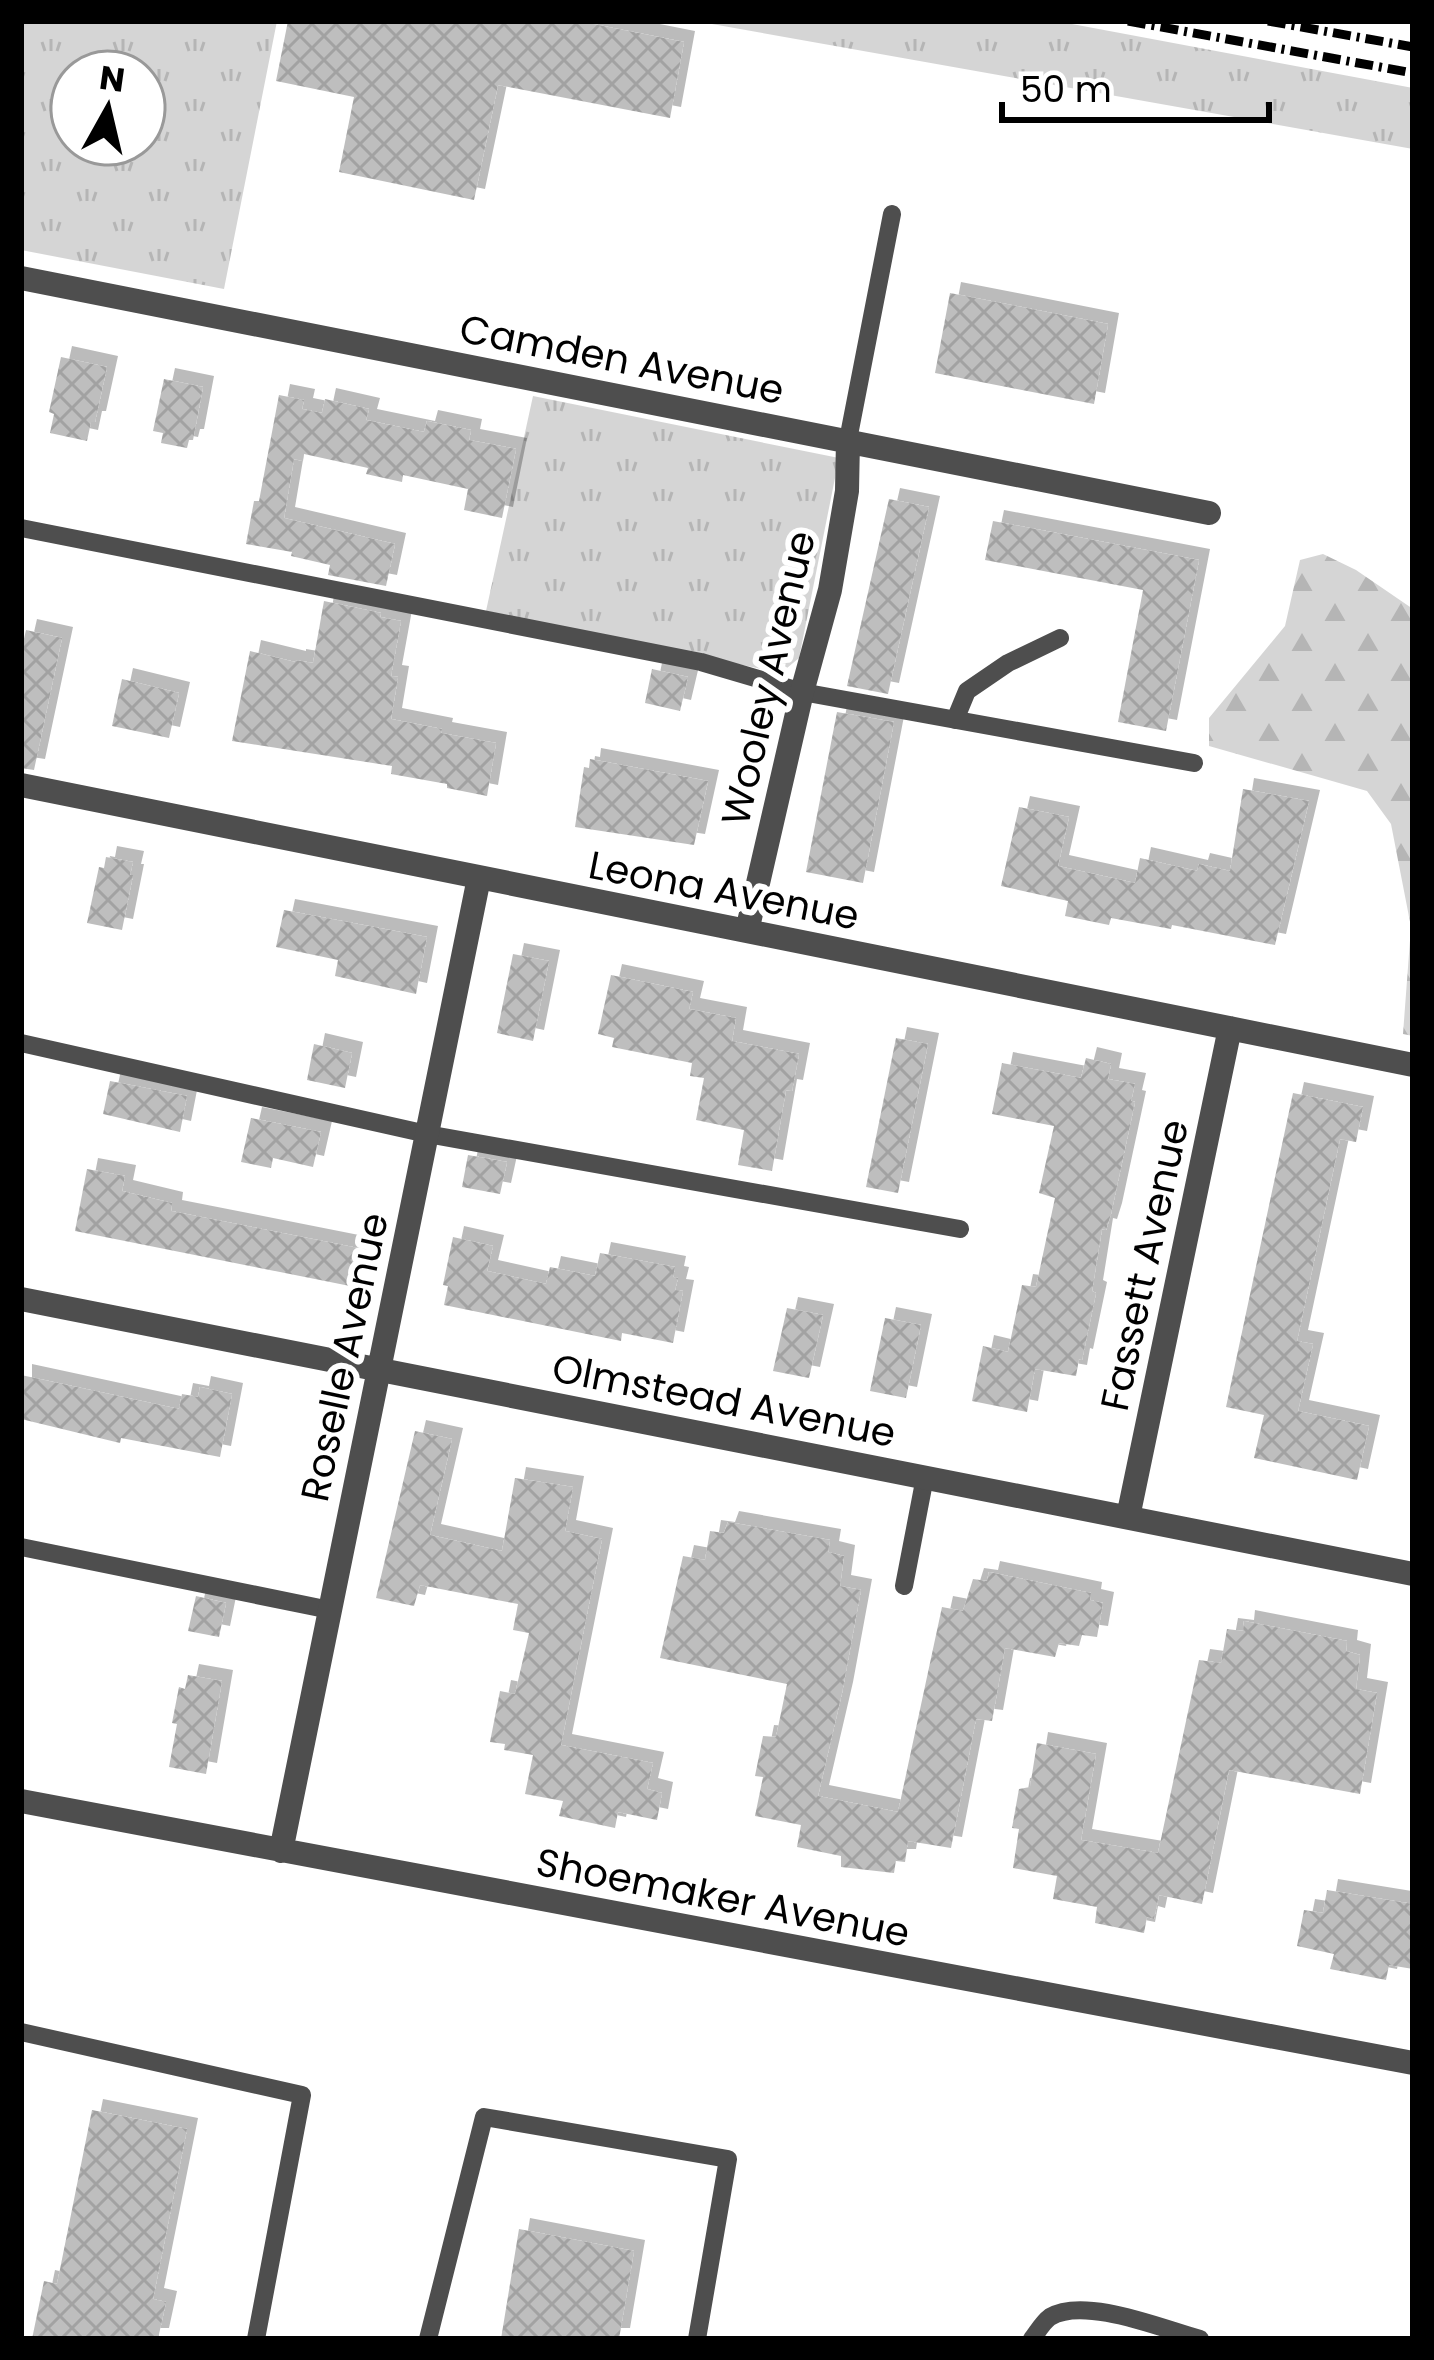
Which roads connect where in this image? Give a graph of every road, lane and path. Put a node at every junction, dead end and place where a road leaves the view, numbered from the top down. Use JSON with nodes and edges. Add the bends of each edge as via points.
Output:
{"nodes":[{"id":1,"x":892,"y":214,"type":"dead end"},
{"id":2,"x":21,"y":278,"type":"edge"},
{"id":3,"x":848,"y":440,"type":"junction"},
{"id":4,"x":1208,"y":512,"type":"dead end"},
{"id":5,"x":21,"y":528,"type":"edge"},
{"id":6,"x":1060,"y":638,"type":"dead end"},
{"id":7,"x":802,"y":692,"type":"junction"},
{"id":8,"x":955,"y":719,"type":"junction"},
{"id":9,"x":1194,"y":763,"type":"dead end"},
{"id":10,"x":21,"y":785,"type":"edge"},
{"id":11,"x":479,"y":878,"type":"junction"},
{"id":12,"x":747,"y":931,"type":"junction"},
{"id":13,"x":1230,"y":1028,"type":"junction"},
{"id":14,"x":21,"y":1043,"type":"edge"},
{"id":15,"x":1413,"y":1065,"type":"edge"},
{"id":16,"x":427,"y":1134,"type":"junction"},
{"id":17,"x":960,"y":1229,"type":"dead end"},
{"id":18,"x":21,"y":1299,"type":"edge"},
{"id":19,"x":379,"y":1369,"type":"junction"},
{"id":20,"x":925,"y":1477,"type":"junction"},
{"id":21,"x":1128,"y":1517,"type":"junction"},
{"id":22,"x":21,"y":1547,"type":"edge"},
{"id":23,"x":1413,"y":1574,"type":"edge"},
{"id":24,"x":904,"y":1586,"type":"dead end"},
{"id":25,"x":330,"y":1610,"type":"junction"},
{"id":26,"x":21,"y":1801,"type":"edge"},
{"id":27,"x":281,"y":1851,"type":"junction"},
{"id":28,"x":21,"y":2032,"type":"edge"},
{"id":29,"x":1413,"y":2062,"type":"edge"},
{"id":30,"x":256,"y":2339,"type":"edge"},
{"id":31,"x":428,"y":2339,"type":"edge"},
{"id":32,"x":697,"y":2339,"type":"edge"},
{"id":33,"x":1032,"y":2339,"type":"edge"},
{"id":34,"x":1200,"y":2339,"type":"edge"}],
"edges":[{"from":1,"to":3,"type":"lane"},
{"from":2,"to":3,"type":"street","name":"Camden Avenue"},
{"from":3,"to":4,"type":"street","name":"Camden Avenue"},
{"from":3,"to":7,"type":"street","name":"Wooley Avenue","via":[[830,590]]},
{"from":5,"to":7,"type":"lane","via":[[701,662]]},
{"from":6,"to":8,"type":"lane","via":[[968,691]]},
{"from":7,"to":8,"type":"lane"},
{"from":7,"to":12,"type":"street","name":"Wooley Avenue"},
{"from":8,"to":9,"type":"lane"},
{"from":10,"to":11,"type":"street","name":"Leona Avenue"},
{"from":11,"to":12,"type":"street","name":"Leona Avenue"},
{"from":11,"to":16,"type":"street","name":"Roselle Avenue"},
{"from":12,"to":13,"type":"street","name":"Leona Avenue"},
{"from":13,"to":15,"type":"street","name":"Leona Avenue"},
{"from":13,"to":21,"type":"street","name":"Fassett Avenue"},
{"from":14,"to":16,"type":"lane"},
{"from":16,"to":17,"type":"lane"},
{"from":16,"to":19,"type":"street","name":"Roselle Avenue"},
{"from":18,"to":19,"type":"street","name":"Olmstead Avenue"},
{"from":19,"to":20,"type":"street","name":"Olmstead Avenue"},
{"from":19,"to":25,"type":"street","name":"Roselle Avenue"},
{"from":20,"to":21,"type":"street","name":"Olmstead Avenue"},
{"from":20,"to":24,"type":"lane"},
{"from":21,"to":23,"type":"street","name":"Olmstead Avenue"},
{"from":22,"to":25,"type":"lane"},
{"from":25,"to":27,"type":"street","name":"Roselle Avenue"},
{"from":26,"to":27,"type":"street","name":"Shoemaker Avenue"},
{"from":27,"to":29,"type":"street","name":"Shoemaker Avenue"},
{"from":28,"to":30,"type":"lane","via":[[302,2095]]},
{"from":31,"to":32,"type":"lane","via":[[484,2117],[728,2159]]},
{"from":33,"to":34,"type":"lane","via":[[1046,2319],[1097,2311]]}]}
